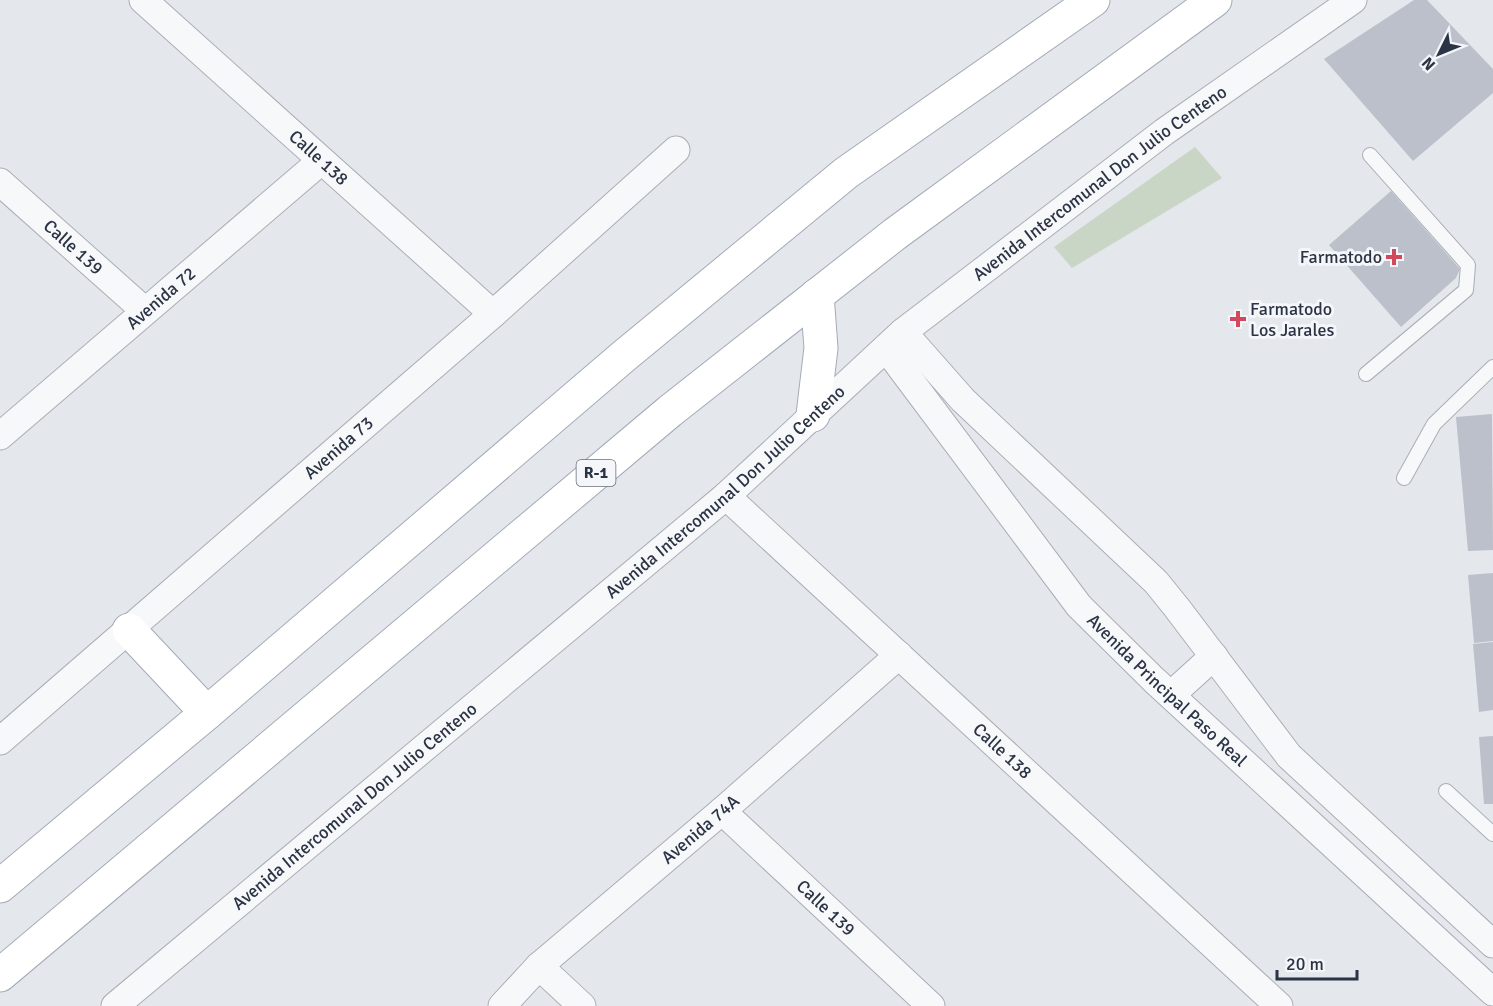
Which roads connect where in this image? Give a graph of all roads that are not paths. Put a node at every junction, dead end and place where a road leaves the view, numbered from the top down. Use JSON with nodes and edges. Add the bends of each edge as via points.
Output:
{"nodes":[{"id":1,"x":143,"y":0,"type":"edge"},
{"id":2,"x":1094,"y":0,"type":"edge"},
{"id":3,"x":1215,"y":0,"type":"edge"},
{"id":4,"x":1353,"y":0,"type":"edge"},
{"id":5,"x":676,"y":150,"type":"dead end"},
{"id":6,"x":1370,"y":155,"type":"dead end"},
{"id":7,"x":321,"y":160,"type":"junction"},
{"id":8,"x":0,"y":182,"type":"edge"},
{"id":9,"x":817,"y":295,"type":"junction"},
{"id":10,"x":146,"y":311,"type":"junction"},
{"id":11,"x":494,"y":314,"type":"junction"},
{"id":12,"x":895,"y":340,"type":"junction"},
{"id":13,"x":1493,"y":367,"type":"edge"},
{"id":14,"x":1366,"y":374,"type":"dead end"},
{"id":15,"x":813,"y":415,"type":"junction"},
{"id":16,"x":0,"y":436,"type":"edge"},
{"id":17,"x":1404,"y":478,"type":"dead end"},
{"id":18,"x":726,"y":496,"type":"junction"},
{"id":19,"x":129,"y":630,"type":"junction"},
{"id":20,"x":899,"y":656,"type":"junction"},
{"id":21,"x":1214,"y":656,"type":"junction"},
{"id":22,"x":1171,"y":695,"type":"junction"},
{"id":23,"x":207,"y":713,"type":"junction"},
{"id":24,"x":0,"y":741,"type":"edge"},
{"id":25,"x":1446,"y":791,"type":"dead end"},
{"id":26,"x":722,"y":811,"type":"junction"},
{"id":27,"x":1493,"y":834,"type":"edge"},
{"id":28,"x":0,"y":886,"type":"edge"},
{"id":29,"x":1493,"y":943,"type":"edge"},
{"id":30,"x":539,"y":966,"type":"junction"},
{"id":31,"x":1467,"y":969,"type":"junction"},
{"id":32,"x":0,"y":975,"type":"edge"},
{"id":33,"x":1493,"y":992,"type":"edge"},
{"id":34,"x":115,"y":1006,"type":"edge"},
{"id":35,"x":502,"y":1006,"type":"edge"},
{"id":36,"x":582,"y":1006,"type":"edge"},
{"id":37,"x":931,"y":1006,"type":"edge"},
{"id":38,"x":1279,"y":1006,"type":"edge"}],
"edges":[{"from":1,"to":7,"type":"street","name":"Calle 138"},
{"from":2,"to":23,"type":"main road","via":[[846,173],[624,356]]},
{"from":3,"to":9,"type":"main road","number":"R-1"},
{"from":4,"to":12,"type":"street","name":"Avenida Intercomunal Don Julio Centeno","via":[[1164,132]]},
{"from":5,"to":11,"type":"street","name":"Avenida 73"},
{"from":6,"to":14,"type":"lane","via":[[1468,265],[1466,290]]},
{"from":7,"to":10,"type":"street","name":"Avenida 72"},
{"from":7,"to":11,"type":"street","name":"Calle 138"},
{"from":8,"to":10,"type":"street","name":"Calle 139"},
{"from":9,"to":15,"type":"main road","via":[[821,348]]},
{"from":9,"to":32,"type":"main road","number":"R-1","via":[[670,411]]},
{"from":10,"to":16,"type":"street","name":"Avenida 72"},
{"from":11,"to":19,"type":"street","name":"Avenida 73"},
{"from":12,"to":15,"type":"street","name":"Avenida Intercomunal Don Julio Centeno"},
{"from":12,"to":21,"type":"street","via":[[1156,582]]},
{"from":12,"to":22,"type":"street","name":"Avenida Principal Paso Real","via":[[1079,606]]},
{"from":13,"to":17,"type":"lane","via":[[1434,424]]},
{"from":15,"to":18,"type":"street","name":"Avenida Intercomunal Don Julio Centeno"},
{"from":18,"to":20,"type":"street","name":"Calle 138"},
{"from":18,"to":34,"type":"street","name":"Avenida Intercomunal Don Julio Centeno"},
{"from":19,"to":23,"type":"main road"},
{"from":19,"to":24,"type":"street","name":"Avenida 73"},
{"from":20,"to":26,"type":"street","name":"Avenida 74A"},
{"from":20,"to":38,"type":"street","name":"Calle 138"},
{"from":21,"to":22,"type":"street"},
{"from":21,"to":29,"type":"street","via":[[1289,756]]},
{"from":22,"to":31,"type":"street","name":"Avenida Principal Paso Real"},
{"from":23,"to":28,"type":"main road"},
{"from":25,"to":27,"type":"lane"},
{"from":26,"to":30,"type":"street","name":"Avenida 74A"},
{"from":26,"to":37,"type":"street","name":"Calle 139"},
{"from":29,"to":31,"type":"street"},
{"from":30,"to":35,"type":"street","name":"Avenida 74A"},
{"from":30,"to":36,"type":"street"},
{"from":31,"to":33,"type":"street","name":"Avenida Principal Paso Real"}]}
